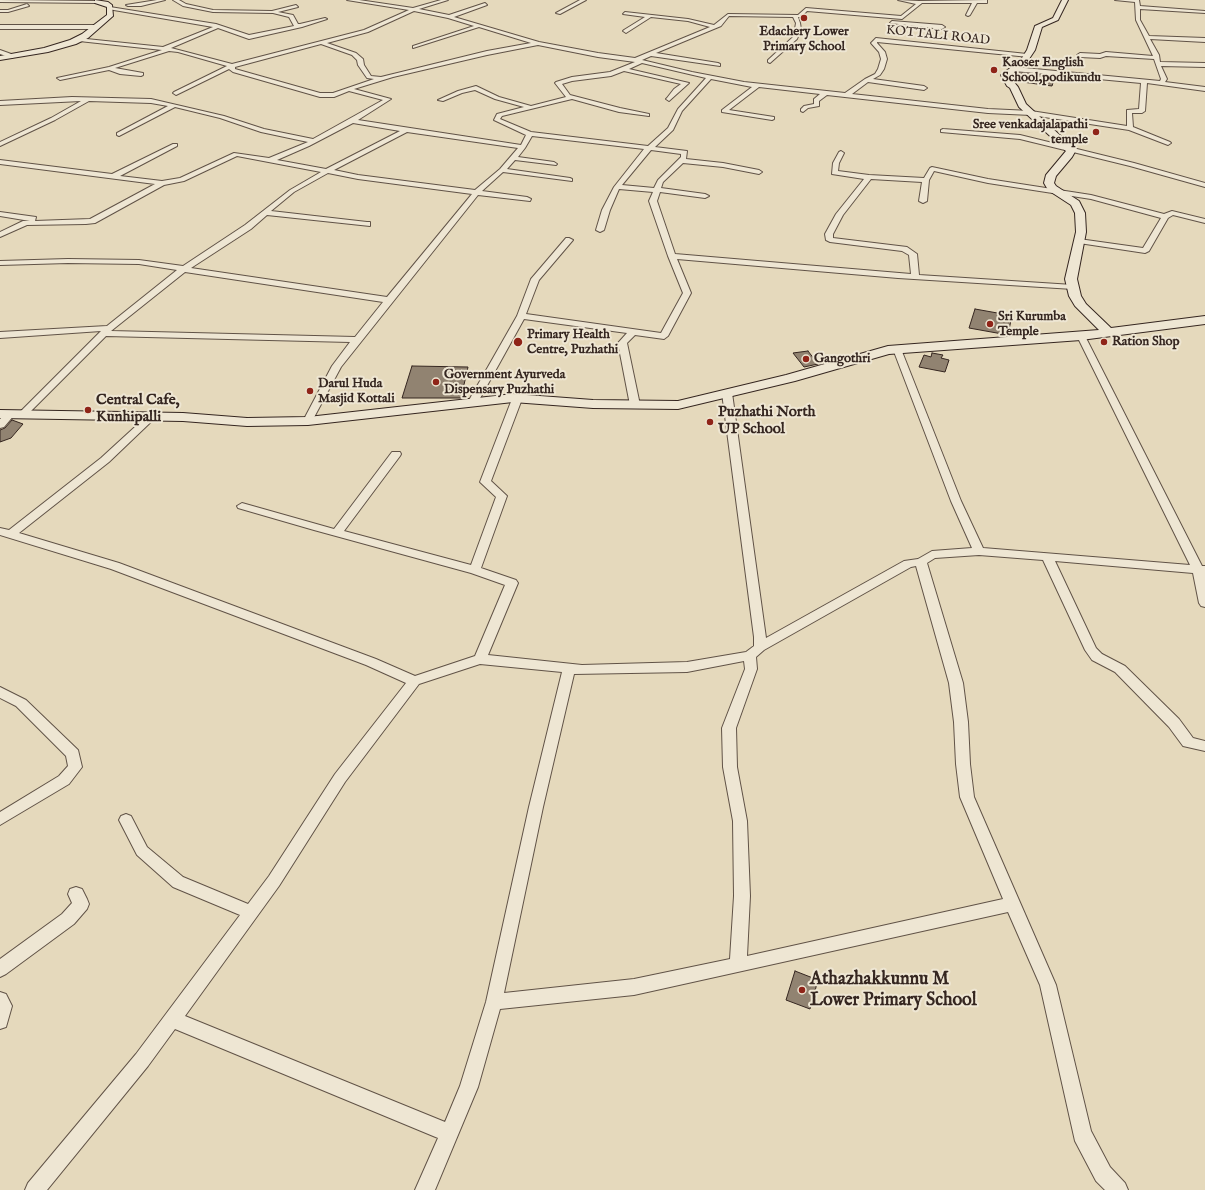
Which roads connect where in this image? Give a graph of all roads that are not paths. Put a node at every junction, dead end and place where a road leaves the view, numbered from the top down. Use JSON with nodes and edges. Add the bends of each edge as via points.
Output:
{"nodes":[{"id":1,"x":163,"y":0,"type":"edge"},
{"id":2,"x":175,"y":0,"type":"edge"},
{"id":3,"x":349,"y":0,"type":"edge"},
{"id":4,"x":446,"y":0,"type":"edge"},
{"id":5,"x":584,"y":0,"type":"edge"},
{"id":6,"x":900,"y":0,"type":"edge"},
{"id":7,"x":985,"y":0,"type":"edge"},
{"id":8,"x":1065,"y":0,"type":"edge"},
{"id":9,"x":1117,"y":0,"type":"edge"},
{"id":10,"x":0,"y":1,"type":"edge"},
{"id":11,"x":11,"y":1,"type":"edge"},
{"id":12,"x":97,"y":1,"type":"edge"},
{"id":13,"x":938,"y":1,"type":"edge"},
{"id":14,"x":44,"y":2,"type":"junction"},
{"id":15,"x":975,"y":2,"type":"junction"},
{"id":16,"x":920,"y":3,"type":"junction"},
{"id":17,"x":1137,"y":3,"type":"edge"},
{"id":18,"x":485,"y":4,"type":"dead end"},
{"id":19,"x":0,"y":6,"type":"edge"},
{"id":20,"x":109,"y":6,"type":"junction"},
{"id":21,"x":296,"y":6,"type":"dead end"},
{"id":22,"x":412,"y":10,"type":"junction"},
{"id":23,"x":0,"y":12,"type":"edge"},
{"id":24,"x":218,"y":12,"type":"junction"},
{"id":25,"x":273,"y":12,"type":"junction"},
{"id":26,"x":1205,"y":12,"type":"edge"},
{"id":27,"x":558,"y":13,"type":"dead end"},
{"id":28,"x":625,"y":13,"type":"dead end"},
{"id":29,"x":968,"y":15,"type":"dead end"},
{"id":30,"x":650,"y":16,"type":"junction"},
{"id":31,"x":795,"y":16,"type":"junction"},
{"id":32,"x":887,"y":17,"type":"junction"},
{"id":33,"x":448,"y":18,"type":"junction"},
{"id":34,"x":325,"y":19,"type":"dead end"},
{"id":35,"x":190,"y":21,"type":"junction"},
{"id":36,"x":480,"y":25,"type":"junction"},
{"id":37,"x":300,"y":26,"type":"junction"},
{"id":38,"x":0,"y":27,"type":"edge"},
{"id":39,"x":96,"y":27,"type":"junction"},
{"id":40,"x":218,"y":27,"type":"junction"},
{"id":41,"x":715,"y":27,"type":"junction"},
{"id":42,"x":942,"y":28,"type":"dead end"},
{"id":43,"x":626,"y":31,"type":"dead end"},
{"id":44,"x":1146,"y":37,"type":"junction"},
{"id":45,"x":78,"y":39,"type":"junction"},
{"id":46,"x":1205,"y":40,"type":"edge"},
{"id":47,"x":323,"y":43,"type":"junction"},
{"id":48,"x":538,"y":43,"type":"junction"},
{"id":49,"x":416,"y":46,"type":"dead end"},
{"id":50,"x":164,"y":48,"type":"junction"},
{"id":51,"x":170,"y":49,"type":"junction"},
{"id":52,"x":0,"y":52,"type":"edge"},
{"id":53,"x":651,"y":54,"type":"junction"},
{"id":54,"x":1080,"y":55,"type":"dead end"},
{"id":55,"x":12,"y":56,"type":"junction"},
{"id":56,"x":1027,"y":56,"type":"junction"},
{"id":57,"x":0,"y":58,"type":"edge"},
{"id":58,"x":639,"y":61,"type":"junction"},
{"id":59,"x":770,"y":61,"type":"dead end"},
{"id":60,"x":1156,"y":61,"type":"junction"},
{"id":61,"x":718,"y":65,"type":"dead end"},
{"id":62,"x":1189,"y":65,"type":"junction"},
{"id":63,"x":1205,"y":65,"type":"edge"},
{"id":64,"x":232,"y":66,"type":"junction"},
{"id":65,"x":110,"y":68,"type":"junction"},
{"id":66,"x":1014,"y":69,"type":"junction"},
{"id":67,"x":624,"y":70,"type":"junction"},
{"id":68,"x":1194,"y":73,"type":"dead end"},
{"id":69,"x":141,"y":74,"type":"dead end"},
{"id":70,"x":710,"y":77,"type":"junction"},
{"id":71,"x":60,"y":78,"type":"dead end"},
{"id":72,"x":381,"y":79,"type":"junction"},
{"id":73,"x":867,"y":80,"type":"junction"},
{"id":74,"x":1144,"y":81,"type":"junction"},
{"id":75,"x":1162,"y":83,"type":"junction"},
{"id":76,"x":758,"y":85,"type":"junction"},
{"id":77,"x":924,"y":88,"type":"dead end"},
{"id":78,"x":1205,"y":89,"type":"edge"},
{"id":79,"x":348,"y":90,"type":"junction"},
{"id":80,"x":176,"y":93,"type":"dead end"},
{"id":81,"x":826,"y":93,"type":"junction"},
{"id":82,"x":846,"y":95,"type":"junction"},
{"id":83,"x":569,"y":96,"type":"junction"},
{"id":84,"x":89,"y":99,"type":"junction"},
{"id":85,"x":669,"y":99,"type":"dead end"},
{"id":86,"x":440,"y":100,"type":"dead end"},
{"id":87,"x":0,"y":102,"type":"edge"},
{"id":88,"x":174,"y":104,"type":"junction"},
{"id":89,"x":530,"y":107,"type":"junction"},
{"id":90,"x":803,"y":110,"type":"dead end"},
{"id":91,"x":1032,"y":113,"type":"junction"},
{"id":92,"x":647,"y":115,"type":"dead end"},
{"id":93,"x":772,"y":118,"type":"dead end"},
{"id":94,"x":352,"y":121,"type":"junction"},
{"id":95,"x":1130,"y":128,"type":"junction"},
{"id":96,"x":406,"y":130,"type":"junction"},
{"id":97,"x":943,"y":131,"type":"dead end"},
{"id":98,"x":119,"y":134,"type":"dead end"},
{"id":99,"x":530,"y":134,"type":"junction"},
{"id":100,"x":312,"y":141,"type":"junction"},
{"id":101,"x":1168,"y":143,"type":"dead end"},
{"id":102,"x":0,"y":144,"type":"edge"},
{"id":103,"x":175,"y":145,"type":"dead end"},
{"id":104,"x":523,"y":147,"type":"junction"},
{"id":105,"x":650,"y":148,"type":"junction"},
{"id":106,"x":1070,"y":150,"type":"junction"},
{"id":107,"x":842,"y":154,"type":"dead end"},
{"id":108,"x":729,"y":156,"type":"dead end"},
{"id":109,"x":513,"y":158,"type":"junction"},
{"id":110,"x":271,"y":160,"type":"junction"},
{"id":111,"x":931,"y":160,"type":"dead end"},
{"id":112,"x":682,"y":161,"type":"junction"},
{"id":113,"x":0,"y":162,"type":"edge"},
{"id":114,"x":554,"y":164,"type":"dead end"},
{"id":115,"x":721,"y":165,"type":"junction"},
{"id":116,"x":502,"y":170,"type":"junction"},
{"id":117,"x":932,"y":170,"type":"junction"},
{"id":118,"x":327,"y":171,"type":"junction"},
{"id":119,"x":759,"y":172,"type":"dead end"},
{"id":120,"x":112,"y":176,"type":"junction"},
{"id":121,"x":869,"y":177,"type":"junction"},
{"id":122,"x":570,"y":180,"type":"dead end"},
{"id":123,"x":926,"y":180,"type":"junction"},
{"id":124,"x":162,"y":183,"type":"junction"},
{"id":125,"x":1205,"y":185,"type":"edge"},
{"id":126,"x":617,"y":187,"type":"junction"},
{"id":127,"x":657,"y":190,"type":"junction"},
{"id":128,"x":1060,"y":192,"type":"junction"},
{"id":129,"x":476,"y":193,"type":"junction"},
{"id":130,"x":705,"y":196,"type":"dead end"},
{"id":131,"x":527,"y":200,"type":"dead end"},
{"id":132,"x":923,"y":201,"type":"dead end"},
{"id":133,"x":265,"y":213,"type":"junction"},
{"id":134,"x":0,"y":214,"type":"edge"},
{"id":135,"x":1165,"y":217,"type":"junction"},
{"id":136,"x":1205,"y":221,"type":"edge"},
{"id":137,"x":52,"y":222,"type":"junction"},
{"id":138,"x":367,"y":224,"type":"dead end"},
{"id":139,"x":600,"y":230,"type":"dead end"},
{"id":140,"x":0,"y":235,"type":"edge"},
{"id":141,"x":569,"y":240,"type":"dead end"},
{"id":142,"x":1079,"y":241,"type":"junction"},
{"id":143,"x":672,"y":256,"type":"junction"},
{"id":144,"x":0,"y":263,"type":"edge"},
{"id":145,"x":184,"y":268,"type":"junction"},
{"id":146,"x":915,"y":277,"type":"junction"},
{"id":147,"x":1073,"y":287,"type":"junction"},
{"id":148,"x":388,"y":300,"type":"junction"},
{"id":149,"x":521,"y":316,"type":"junction"},
{"id":150,"x":1205,"y":320,"type":"edge"},
{"id":151,"x":107,"y":331,"type":"junction"},
{"id":152,"x":633,"y":332,"type":"junction"},
{"id":153,"x":1108,"y":332,"type":"junction"},
{"id":154,"x":0,"y":335,"type":"edge"},
{"id":155,"x":1081,"y":336,"type":"junction"},
{"id":156,"x":357,"y":340,"type":"junction"},
{"id":157,"x":897,"y":349,"type":"junction"},
{"id":158,"x":727,"y":393,"type":"junction"},
{"id":159,"x":517,"y":399,"type":"junction"},
{"id":160,"x":473,"y":402,"type":"junction"},
{"id":161,"x":634,"y":405,"type":"junction"},
{"id":162,"x":11,"y":414,"type":"edge"},
{"id":163,"x":151,"y":417,"type":"junction"},
{"id":164,"x":308,"y":421,"type":"junction"},
{"id":165,"x":0,"y":425,"type":"edge"},
{"id":166,"x":396,"y":454,"type":"dead end"},
{"id":167,"x":242,"y":506,"type":"dead end"},
{"id":168,"x":5,"y":532,"type":"edge"},
{"id":169,"x":336,"y":533,"type":"junction"},
{"id":170,"x":979,"y":551,"type":"junction"},
{"id":171,"x":1047,"y":557,"type":"junction"},
{"id":172,"x":921,"y":562,"type":"junction"},
{"id":173,"x":475,"y":570,"type":"junction"},
{"id":174,"x":1202,"y":570,"type":"edge"},
{"id":175,"x":1205,"y":603,"type":"edge"},
{"id":176,"x":755,"y":651,"type":"junction"},
{"id":177,"x":480,"y":659,"type":"junction"},
{"id":178,"x":569,"y":668,"type":"junction"},
{"id":179,"x":414,"y":681,"type":"junction"},
{"id":180,"x":0,"y":692,"type":"edge"},
{"id":181,"x":1205,"y":746,"type":"edge"},
{"id":182,"x":0,"y":819,"type":"edge"},
{"id":183,"x":126,"y":820,"type":"dead end"},
{"id":184,"x":76,"y":894,"type":"dead end"},
{"id":185,"x":1012,"y":904,"type":"junction"},
{"id":186,"x":250,"y":912,"type":"junction"},
{"id":187,"x":738,"y":965,"type":"junction"},
{"id":188,"x":0,"y":969,"type":"edge"},
{"id":189,"x":0,"y":1000,"type":"edge"},
{"id":190,"x":494,"y":1002,"type":"junction"},
{"id":191,"x":172,"y":1019,"type":"junction"},
{"id":192,"x":0,"y":1021,"type":"edge"},
{"id":193,"x":449,"y":1133,"type":"junction"},
{"id":194,"x":35,"y":1190,"type":"edge"},
{"id":195,"x":425,"y":1190,"type":"edge"},
{"id":196,"x":1118,"y":1190,"type":"edge"}],
"edges":[{"from":1,"to":20,"type":"street","via":[[141,5]]},
{"from":2,"to":24,"type":"street"},
{"from":3,"to":22,"type":"street"},
{"from":4,"to":22,"type":"street"},
{"from":5,"to":27,"type":"street"},
{"from":6,"to":16,"type":"street"},
{"from":7,"to":15,"type":"street"},
{"from":8,"to":56,"type":"main road","via":[[1056,19],[1039,26]]},
{"from":9,"to":17,"type":"street"},
{"from":10,"to":11,"type":"street"},
{"from":11,"to":14,"type":"street"},
{"from":11,"to":19,"type":"street"},
{"from":11,"to":23,"type":"street","via":[[10,6]]},
{"from":12,"to":14,"type":"street"},
{"from":12,"to":20,"type":"main road"},
{"from":13,"to":15,"type":"street"},
{"from":13,"to":16,"type":"street"},
{"from":14,"to":23,"type":"street"},
{"from":15,"to":29,"type":"street"},
{"from":16,"to":32,"type":"street","via":[[902,18]]},
{"from":17,"to":26,"type":"street","via":[[1195,14]]},
{"from":17,"to":44,"type":"street","via":[[1138,20]]},
{"from":18,"to":33,"type":"street"},
{"from":20,"to":35,"type":"street"},
{"from":20,"to":39,"type":"main road","via":[[110,16]]},
{"from":21,"to":25,"type":"street"},
{"from":22,"to":33,"type":"street"},
{"from":22,"to":47,"type":"street","via":[[366,31]]},
{"from":24,"to":25,"type":"street"},
{"from":24,"to":35,"type":"street"},
{"from":25,"to":37,"type":"street","via":[[291,16],[296,25]]},
{"from":28,"to":30,"type":"street"},
{"from":30,"to":41,"type":"street","via":[[688,20]]},
{"from":30,"to":43,"type":"street"},
{"from":31,"to":32,"type":"street","via":[[799,16],[806,9]]},
{"from":31,"to":41,"type":"street","via":[[728,15]]},
{"from":31,"to":59,"type":"street","via":[[798,23],[795,38]]},
{"from":32,"to":42,"type":"street","via":[[884,21]]},
{"from":33,"to":36,"type":"street"},
{"from":34,"to":37,"type":"street"},
{"from":35,"to":40,"type":"street"},
{"from":36,"to":48,"type":"street"},
{"from":36,"to":49,"type":"street"},
{"from":37,"to":40,"type":"street","via":[[249,37]]},
{"from":38,"to":39,"type":"street"},
{"from":39,"to":45,"type":"main road"},
{"from":40,"to":50,"type":"street"},
{"from":41,"to":53,"type":"street"},
{"from":44,"to":46,"type":"street"},
{"from":44,"to":60,"type":"street"},
{"from":45,"to":50,"type":"street"},
{"from":45,"to":55,"type":"main road","via":[[45,50]]},
{"from":47,"to":64,"type":"street"},
{"from":47,"to":72,"type":"street","via":[[354,54],[360,59],[369,77]]},
{"from":48,"to":58,"type":"street"},
{"from":48,"to":72,"type":"street"},
{"from":50,"to":51,"type":"street"},
{"from":51,"to":64,"type":"street","via":[[196,54]]},
{"from":51,"to":65,"type":"street"},
{"from":52,"to":55,"type":"street"},
{"from":53,"to":58,"type":"street"},
{"from":53,"to":61,"type":"street"},
{"from":54,"to":60,"type":"street","via":[[1106,54]]},
{"from":55,"to":57,"type":"main road"},
{"from":56,"to":66,"type":"main road"},
{"from":56,"to":73,"type":"street","name":"KOTTALI ROAD","via":[[876,40],[874,43],[882,52],[884,59],[877,75]]},
{"from":58,"to":67,"type":"street"},
{"from":58,"to":70,"type":"street"},
{"from":60,"to":62,"type":"street"},
{"from":60,"to":75,"type":"street","via":[[1164,79]]},
{"from":62,"to":63,"type":"street"},
{"from":62,"to":68,"type":"street"},
{"from":64,"to":79,"type":"street","via":[[232,70],[235,71],[320,95],[334,95]]},
{"from":64,"to":80,"type":"street"},
{"from":65,"to":69,"type":"street","via":[[120,72]]},
{"from":65,"to":71,"type":"street"},
{"from":66,"to":74,"type":"street"},
{"from":66,"to":91,"type":"main road","via":[[1005,74],[1022,105]]},
{"from":67,"to":83,"type":"street","via":[[558,83]]},
{"from":67,"to":85,"type":"street","via":[[686,83]]},
{"from":70,"to":76,"type":"street"},
{"from":70,"to":105,"type":"street","via":[[680,110],[671,129]]},
{"from":72,"to":79,"type":"street"},
{"from":73,"to":77,"type":"street"},
{"from":73,"to":82,"type":"street","name":"KOTTALI ROAD"},
{"from":74,"to":75,"type":"street"},
{"from":74,"to":95,"type":"street","via":[[1142,111],[1129,111]]},
{"from":75,"to":78,"type":"street"},
{"from":76,"to":81,"type":"street"},
{"from":76,"to":93,"type":"street","via":[[724,111]]},
{"from":79,"to":94,"type":"street","via":[[388,99]]},
{"from":81,"to":82,"type":"street"},
{"from":81,"to":90,"type":"street","via":[[819,96],[817,104]]},
{"from":82,"to":91,"type":"street","via":[[988,112]]},
{"from":83,"to":89,"type":"street","via":[[570,98]]},
{"from":83,"to":92,"type":"street"},
{"from":84,"to":87,"type":"street"},
{"from":84,"to":88,"type":"street"},
{"from":84,"to":102,"type":"street"},
{"from":86,"to":89,"type":"street","via":[[476,88],[497,98]]},
{"from":88,"to":98,"type":"street"},
{"from":88,"to":100,"type":"street","via":[[263,131]]},
{"from":89,"to":99,"type":"street","via":[[500,115],[497,120]]},
{"from":91,"to":95,"type":"street"},
{"from":91,"to":106,"type":"main road"},
{"from":94,"to":96,"type":"street"},
{"from":94,"to":100,"type":"street"},
{"from":95,"to":101,"type":"street"},
{"from":96,"to":104,"type":"street"},
{"from":96,"to":118,"type":"street"},
{"from":97,"to":106,"type":"street","via":[[1020,137]]},
{"from":99,"to":104,"type":"street"},
{"from":99,"to":105,"type":"street"},
{"from":100,"to":110,"type":"street"},
{"from":103,"to":120,"type":"street"},
{"from":104,"to":109,"type":"street"},
{"from":105,"to":112,"type":"street","via":[[685,152]]},
{"from":105,"to":126,"type":"street"},
{"from":106,"to":125,"type":"street","via":[[1132,164]]},
{"from":106,"to":128,"type":"main road","via":[[1069,155],[1051,175],[1049,183]]},
{"from":107,"to":121,"type":"street","via":[[836,163],[834,173]]},
{"from":108,"to":115,"type":"street"},
{"from":109,"to":114,"type":"street"},
{"from":109,"to":116,"type":"street"},
{"from":110,"to":118,"type":"street"},
{"from":110,"to":124,"type":"street","via":[[236,154],[182,180]]},
{"from":111,"to":117,"type":"street"},
{"from":112,"to":115,"type":"street"},
{"from":112,"to":127,"type":"street","via":[[660,180]]},
{"from":113,"to":120,"type":"street"},
{"from":115,"to":119,"type":"street"},
{"from":116,"to":122,"type":"street"},
{"from":116,"to":129,"type":"street"},
{"from":117,"to":123,"type":"street"},
{"from":117,"to":128,"type":"street"},
{"from":118,"to":129,"type":"street"},
{"from":118,"to":133,"type":"street","via":[[292,191]]},
{"from":120,"to":124,"type":"street"},
{"from":121,"to":123,"type":"street"},
{"from":121,"to":146,"type":"street","via":[[840,214],[828,234],[830,240],[904,248],[913,254]]},
{"from":123,"to":132,"type":"street"},
{"from":124,"to":137,"type":"street","via":[[92,221]]},
{"from":126,"to":127,"type":"street"},
{"from":126,"to":139,"type":"street"},
{"from":127,"to":130,"type":"street"},
{"from":127,"to":143,"type":"street","via":[[653,201]]},
{"from":128,"to":135,"type":"street","via":[[1091,197]]},
{"from":128,"to":142,"type":"main road","via":[[1075,203],[1080,212]]},
{"from":129,"to":131,"type":"street"},
{"from":129,"to":148,"type":"street"},
{"from":133,"to":138,"type":"street"},
{"from":133,"to":145,"type":"street","via":[[248,228]]},
{"from":134,"to":137,"type":"street"},
{"from":135,"to":136,"type":"street","via":[[1172,213]]},
{"from":135,"to":142,"type":"street","via":[[1145,251]]},
{"from":137,"to":140,"type":"street","via":[[26,223]]},
{"from":141,"to":149,"type":"street","via":[[535,279]]},
{"from":142,"to":147,"type":"main road","via":[[1071,279]]},
{"from":143,"to":146,"type":"street"},
{"from":143,"to":152,"type":"street","via":[[687,292],[664,336]]},
{"from":144,"to":145,"type":"street","via":[[139,262]]},
{"from":145,"to":148,"type":"street"},
{"from":145,"to":151,"type":"street"},
{"from":146,"to":147,"type":"street"},
{"from":147,"to":153,"type":"main road","via":[[1081,306]]},
{"from":148,"to":156,"type":"street"},
{"from":149,"to":152,"type":"street"},
{"from":149,"to":160,"type":"street"},
{"from":150,"to":153,"type":"main road"},
{"from":151,"to":154,"type":"street"},
{"from":151,"to":156,"type":"street"},
{"from":151,"to":162,"type":"street"},
{"from":152,"to":161,"type":"street","via":[[622,343]]},
{"from":153,"to":155,"type":"main road"},
{"from":155,"to":157,"type":"main road"},
{"from":155,"to":174,"type":"street"},
{"from":156,"to":164,"type":"street","via":[[337,366]]},
{"from":157,"to":158,"type":"main road"},
{"from":157,"to":170,"type":"street","via":[[956,501]]},
{"from":158,"to":161,"type":"main road","via":[[678,405]]},
{"from":158,"to":176,"type":"street","via":[[759,629]]},
{"from":159,"to":160,"type":"main road"},
{"from":159,"to":161,"type":"main road"},
{"from":159,"to":173,"type":"street","via":[[485,482],[502,496]]},
{"from":160,"to":164,"type":"main road"},
{"from":162,"to":163,"type":"main road"},
{"from":162,"to":165,"type":"street"},
{"from":163,"to":164,"type":"main road","via":[[246,422]]},
{"from":163,"to":168,"type":"street","via":[[105,460]]},
{"from":166,"to":169,"type":"street"},
{"from":167,"to":169,"type":"street"},
{"from":168,"to":179,"type":"street","via":[[115,566],[371,662]]},
{"from":169,"to":173,"type":"street"},
{"from":170,"to":171,"type":"street"},
{"from":170,"to":172,"type":"street","via":[[932,555]]},
{"from":171,"to":174,"type":"street"},
{"from":171,"to":181,"type":"street","via":[[1091,650],[1097,657],[1120,668],[1174,723],[1188,742]]},
{"from":172,"to":176,"type":"street","via":[[908,564]]},
{"from":172,"to":185,"type":"street","via":[[956,683],[967,798]]},
{"from":173,"to":177,"type":"street","via":[[512,583]]},
{"from":174,"to":175,"type":"street"},
{"from":176,"to":178,"type":"street","via":[[687,667],[582,670]]},
{"from":176,"to":187,"type":"street","via":[[729,728],[730,767],[740,821],[742,896]]},
{"from":177,"to":178,"type":"street"},
{"from":177,"to":179,"type":"street"},
{"from":178,"to":190,"type":"street"},
{"from":179,"to":186,"type":"street","via":[[340,778],[274,881]]},
{"from":180,"to":182,"type":"street","via":[[21,703],[73,754],[75,767],[64,780]]},
{"from":183,"to":186,"type":"street","via":[[142,851],[178,882]]},
{"from":184,"to":188,"type":"street","via":[[81,904],[68,919]]},
{"from":185,"to":187,"type":"street"},
{"from":185,"to":196,"type":"street","via":[[1048,985],[1082,1134],[1103,1174]]},
{"from":186,"to":191,"type":"street"},
{"from":187,"to":190,"type":"street","via":[[634,987]]},
{"from":189,"to":192,"type":"street","via":[[3,1006]]},
{"from":190,"to":193,"type":"street","via":[[469,1087]]},
{"from":191,"to":193,"type":"street"},
{"from":191,"to":194,"type":"street","via":[[142,1060]]},
{"from":193,"to":195,"type":"street"}]}
